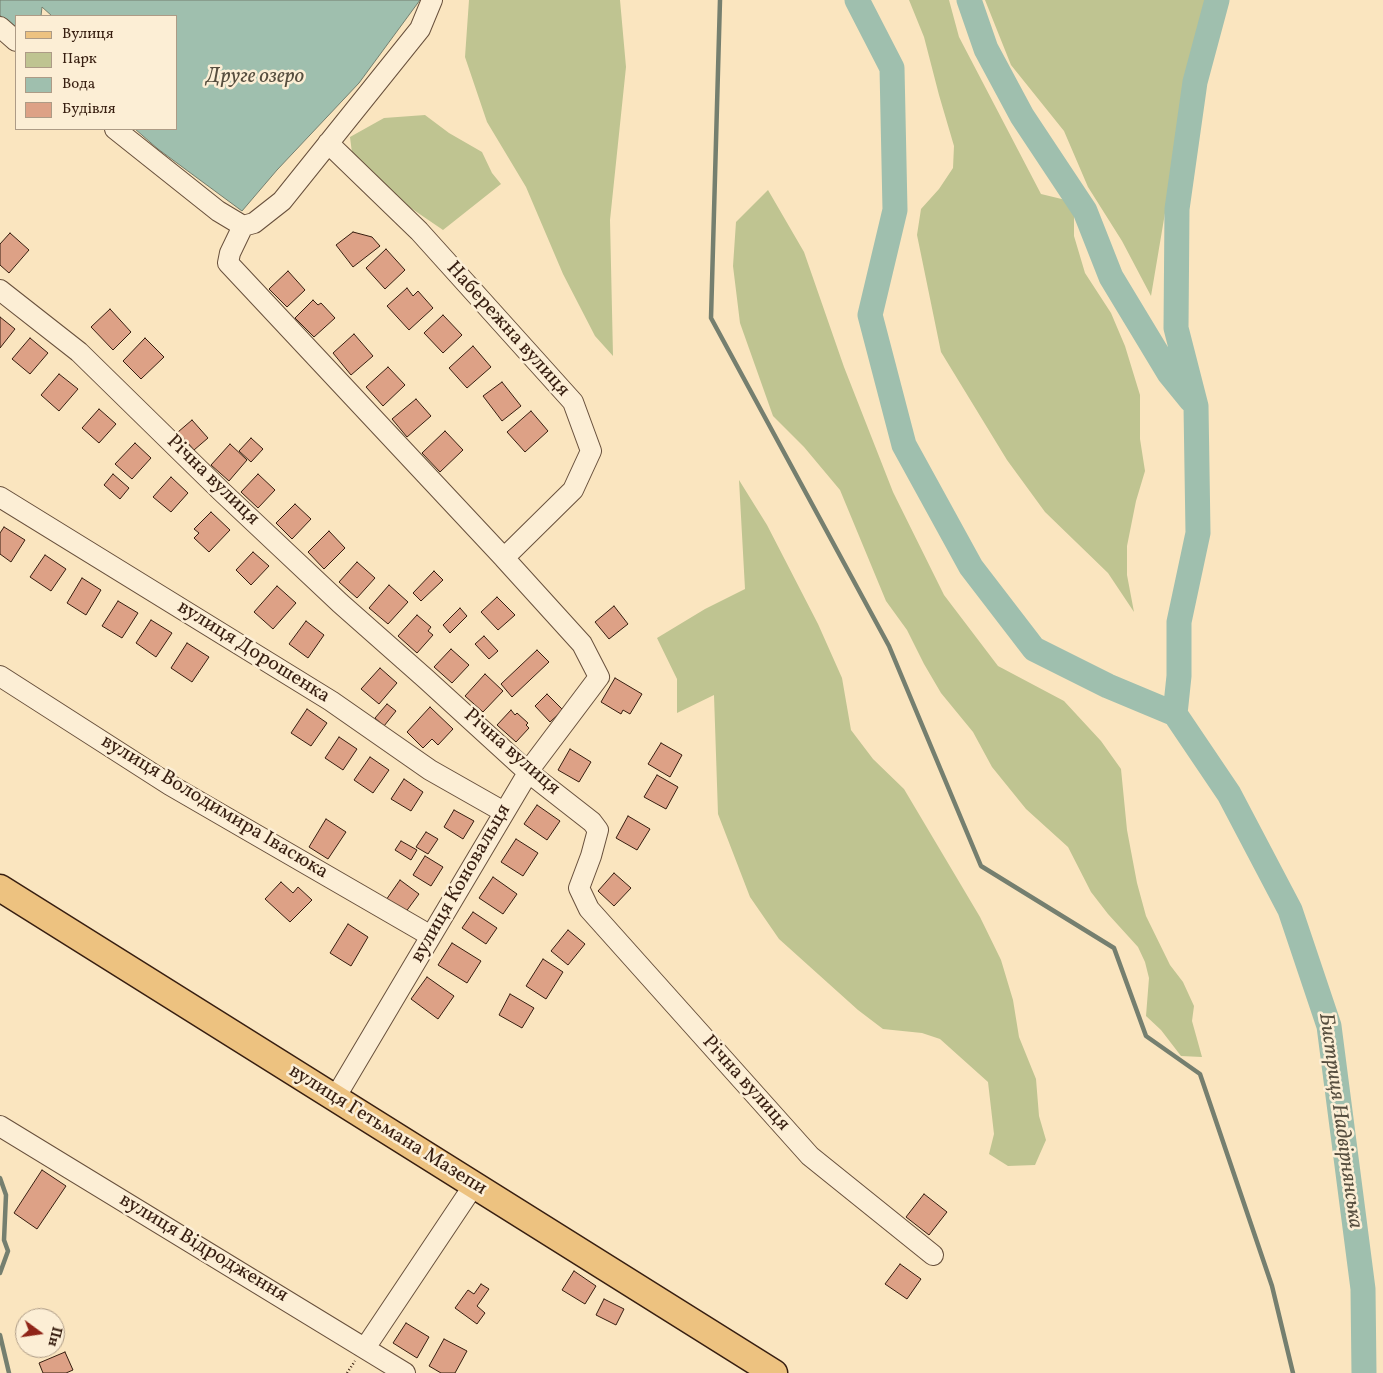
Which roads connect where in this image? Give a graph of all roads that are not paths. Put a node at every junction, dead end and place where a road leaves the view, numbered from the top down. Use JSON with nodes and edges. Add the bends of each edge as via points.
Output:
{"nodes":[{"id":1,"x":432,"y":0,"type":"edge"},
{"id":2,"x":0,"y":27,"type":"edge"},
{"id":3,"x":15,"y":41,"type":"edge"},
{"id":4,"x":116,"y":130,"type":"edge"},
{"id":5,"x":328,"y":143,"type":"junction"},
{"id":6,"x":244,"y":226,"type":"junction"},
{"id":7,"x":0,"y":290,"type":"edge"},
{"id":8,"x":0,"y":497,"type":"edge"},
{"id":9,"x":504,"y":558,"type":"junction"},
{"id":10,"x":0,"y":676,"type":"edge"},
{"id":11,"x":528,"y":772,"type":"junction"},
{"id":12,"x":504,"y":812,"type":"junction"},
{"id":13,"x":0,"y":888,"type":"edge"},
{"id":14,"x":431,"y":936,"type":"junction"},
{"id":15,"x":336,"y":1098,"type":"junction"},
{"id":16,"x":0,"y":1126,"type":"edge"},
{"id":17,"x":474,"y":1185,"type":"junction"},
{"id":18,"x":933,"y":1255,"type":"dead end"},
{"id":19,"x":365,"y":1348,"type":"junction"},
{"id":20,"x":770,"y":1372,"type":"edge"},
{"id":21,"x":405,"y":1373,"type":"edge"}],
"edges":[{"from":1,"to":5,"type":"street","via":[[420,29]]},
{"from":2,"to":3,"type":"street"},
{"from":4,"to":6,"type":"street","via":[[218,211]]},
{"from":5,"to":6,"type":"street","via":[[282,201],[254,223]]},
{"from":5,"to":9,"type":"street","name":"Набережна вулиця","via":[[419,231],[573,402],[591,451],[573,490]]},
{"from":6,"to":9,"type":"street","via":[[228,263]]},
{"from":7,"to":11,"type":"street","name":"Річна вулиця","via":[[79,352],[340,603]]},
{"from":8,"to":12,"type":"street","name":"вулиця Дорошенка","via":[[331,701],[430,770]]},
{"from":9,"to":11,"type":"street","name":"вулиця Коновальця","via":[[582,644],[599,677]]},
{"from":10,"to":14,"type":"street","name":"вулиця Володимира Івасюка","via":[[170,785]]},
{"from":11,"to":12,"type":"street","name":"вулиця Коновальця"},
{"from":11,"to":18,"type":"street","name":"Річна вулиця","via":[[598,830],[579,888],[588,909],[810,1156]]},
{"from":12,"to":14,"type":"street","name":"вулиця Коновальця"},
{"from":13,"to":15,"type":"main road","name":"вулиця Гетьмана Мазепи"},
{"from":14,"to":15,"type":"street","name":"вулиця Коновальця"},
{"from":15,"to":17,"type":"main road","name":"вулиця Гетьмана Мазепи"},
{"from":16,"to":19,"type":"street","name":"вулиця Відродження"},
{"from":17,"to":19,"type":"street"},
{"from":17,"to":20,"type":"main road","name":"вулиця Гетьмана Мазепи"},
{"from":19,"to":21,"type":"street","name":"вулиця Відродження"}]}
